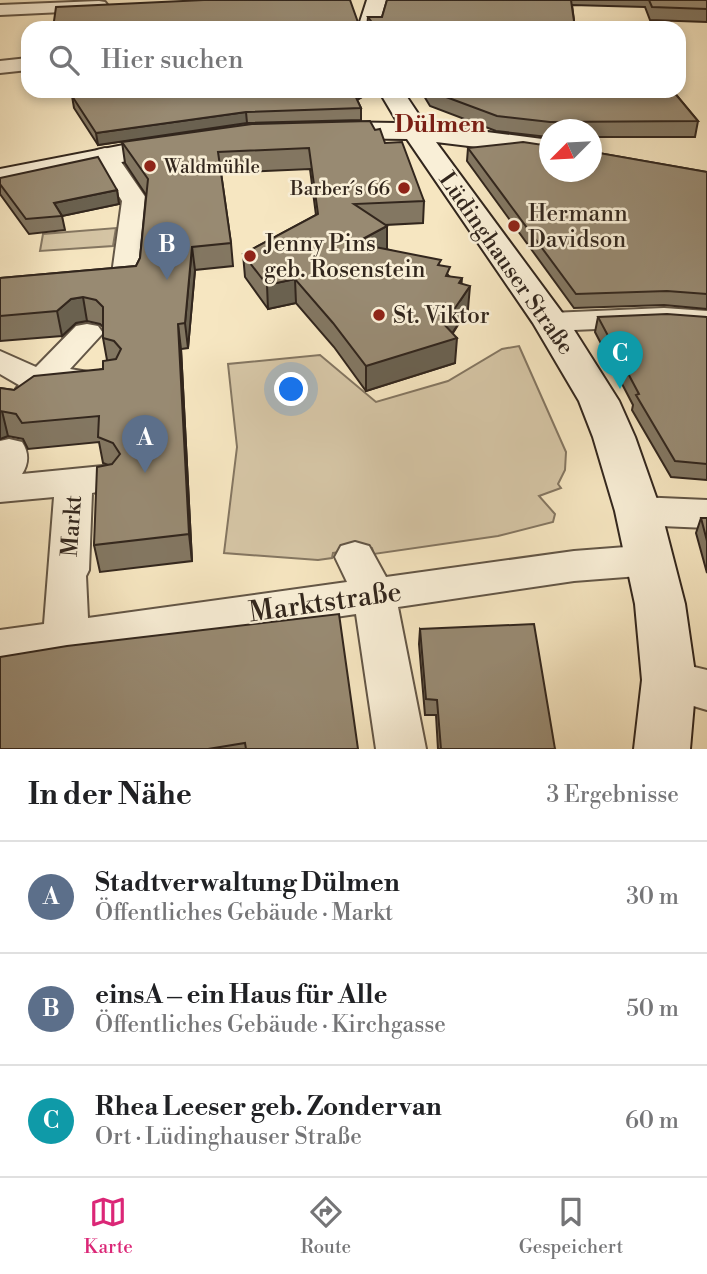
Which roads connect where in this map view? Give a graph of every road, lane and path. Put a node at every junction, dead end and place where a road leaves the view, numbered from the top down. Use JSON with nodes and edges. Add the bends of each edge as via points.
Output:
{"nodes":[{"id":1,"x":377,"y":0,"type":"edge"},
{"id":2,"x":72,"y":4,"type":"edge"},
{"id":3,"x":111,"y":6,"type":"edge"},
{"id":4,"x":0,"y":10,"type":"edge"},
{"id":5,"x":371,"y":21,"type":"edge"},
{"id":6,"x":21,"y":65,"type":"edge"},
{"id":7,"x":0,"y":67,"type":"edge"},
{"id":8,"x":395,"y":98,"type":"edge"},
{"id":9,"x":300,"y":131,"type":"edge"},
{"id":10,"x":415,"y":131,"type":"junction"},
{"id":11,"x":197,"y":139,"type":"edge"},
{"id":12,"x":539,"y":147,"type":"edge"},
{"id":13,"x":106,"y":155,"type":"junction"},
{"id":14,"x":0,"y":178,"type":"edge"},
{"id":15,"x":87,"y":288,"type":"edge"},
{"id":16,"x":707,"y":320,"type":"edge"},
{"id":17,"x":551,"y":322,"type":"junction"},
{"id":18,"x":88,"y":333,"type":"dead end"},
{"id":19,"x":0,"y":361,"type":"edge"},
{"id":20,"x":106,"y":375,"type":"edge"},
{"id":21,"x":28,"y":393,"type":"junction"},
{"id":22,"x":6,"y":474,"type":"edge"},
{"id":23,"x":638,"y":510,"type":"junction"},
{"id":24,"x":707,"y":514,"type":"edge"},
{"id":25,"x":652,"y":560,"type":"junction"},
{"id":26,"x":365,"y":576,"type":"junction"},
{"id":27,"x":66,"y":637,"type":"junction"},
{"id":28,"x":0,"y":648,"type":"edge"},
{"id":29,"x":688,"y":685,"type":"edge"},
{"id":30,"x":401,"y":749,"type":"edge"},
{"id":31,"x":662,"y":749,"type":"edge"}],
"edges":[{"from":1,"to":5,"type":"street"},
{"from":2,"to":3,"type":"street"},
{"from":2,"to":4,"type":"street"},
{"from":6,"to":7,"type":"street"},
{"from":8,"to":10,"type":"street","name":"Lüdinghauser Straße"},
{"from":9,"to":10,"type":"street"},
{"from":10,"to":12,"type":"street"},
{"from":10,"to":17,"type":"street","name":"Lüdinghauser Straße"},
{"from":11,"to":13,"type":"street"},
{"from":13,"to":14,"type":"street"},
{"from":13,"to":15,"type":"street","via":[[135,201],[126,281]]},
{"from":16,"to":17,"type":"street","via":[[664,317]]},
{"from":17,"to":23,"type":"street","name":"Lüdinghauser Straße","via":[[599,401]]},
{"from":18,"to":21,"type":"street"},
{"from":19,"to":21,"type":"street"},
{"from":20,"to":21,"type":"street"},
{"from":22,"to":27,"type":"street","name":"Markt","via":[[88,480],[68,575]]},
{"from":23,"to":24,"type":"street"},
{"from":23,"to":25,"type":"street","name":"Lüdinghauser Straße"},
{"from":25,"to":26,"type":"street","name":"Marktstraße"},
{"from":25,"to":29,"type":"street","name":"Lüdinghauser Straße","via":[[665,638]]},
{"from":26,"to":27,"type":"street","name":"Marktstraße"},
{"from":26,"to":30,"type":"street"},
{"from":27,"to":28,"type":"street","name":"Marktstraße"},
{"from":29,"to":31,"type":"street","name":"Lüdinghauser Straße"}]}
